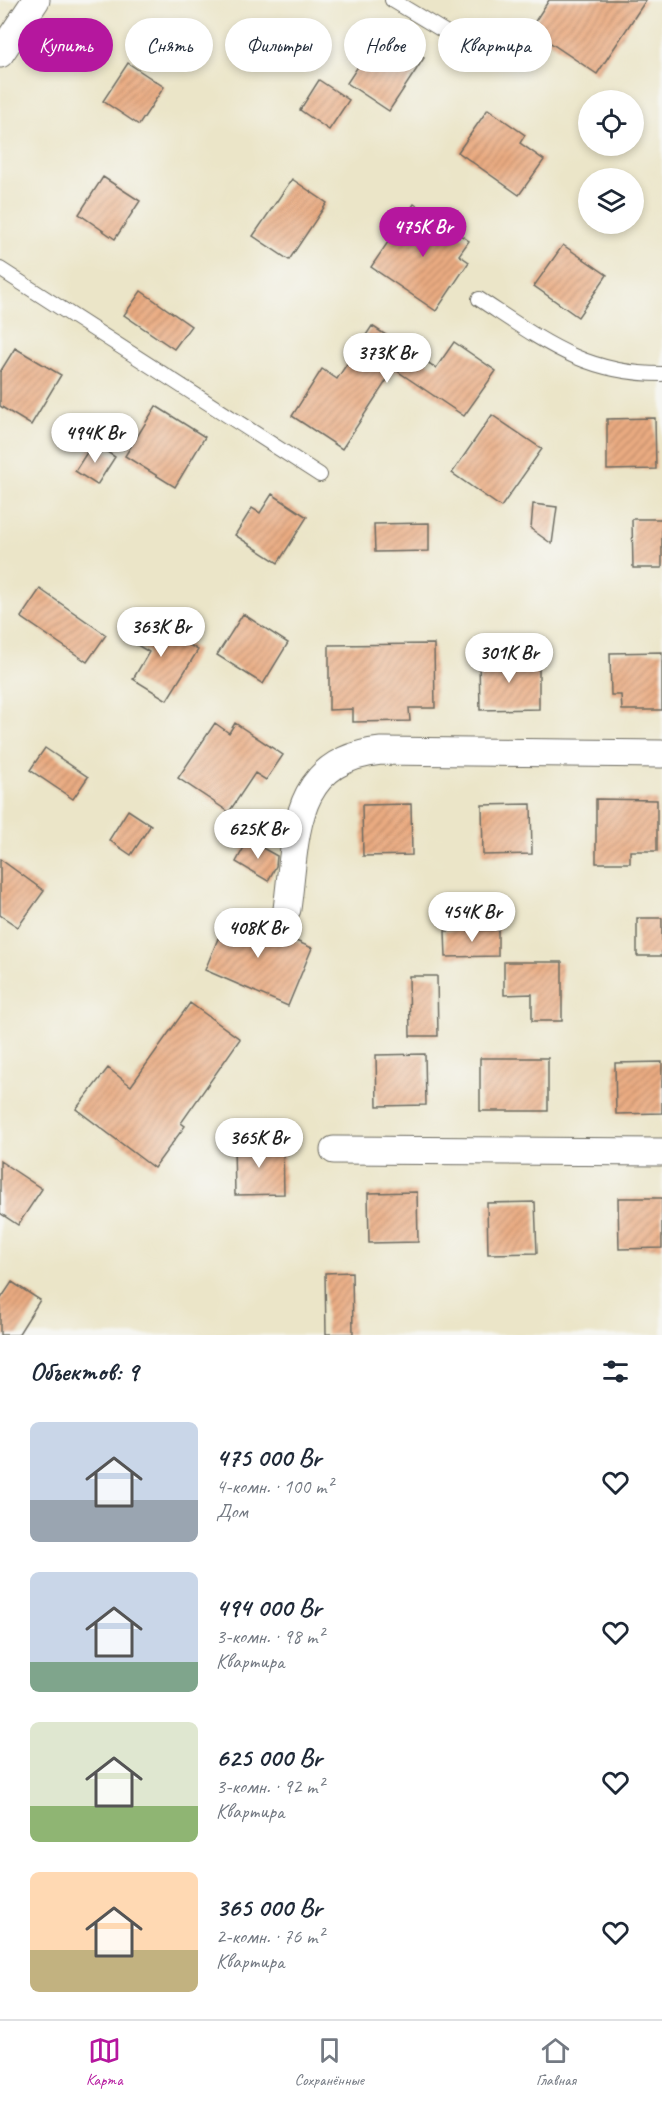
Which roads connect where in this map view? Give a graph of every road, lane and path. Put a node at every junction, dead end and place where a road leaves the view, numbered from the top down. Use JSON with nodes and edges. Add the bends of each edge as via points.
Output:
{"nodes":[{"id":1,"x":36,"y":0,"type":"edge"},
{"id":2,"x":392,"y":0,"type":"edge"},
{"id":3,"x":438,"y":28,"type":"edge"},
{"id":4,"x":0,"y":54,"type":"edge"},
{"id":5,"x":0,"y":269,"type":"edge"},
{"id":6,"x":479,"y":299,"type":"dead end"},
{"id":7,"x":662,"y":374,"type":"edge"},
{"id":8,"x":320,"y":475,"type":"dead end"},
{"id":9,"x":662,"y":754,"type":"edge"},
{"id":10,"x":287,"y":909,"type":"dead end"},
{"id":11,"x":334,"y":1150,"type":"dead end"},
{"id":12,"x":662,"y":1152,"type":"edge"}],
"edges":[{"from":1,"to":4,"type":"street"},
{"from":2,"to":3,"type":"lane"},
{"from":5,"to":8,"type":"lane"},
{"from":6,"to":7,"type":"lane","via":[[574,357],[599,367]]},
{"from":9,"to":10,"type":"street","via":[[381,751],[349,757],[321,775],[303,805]]},
{"from":11,"to":12,"type":"street"}]}
